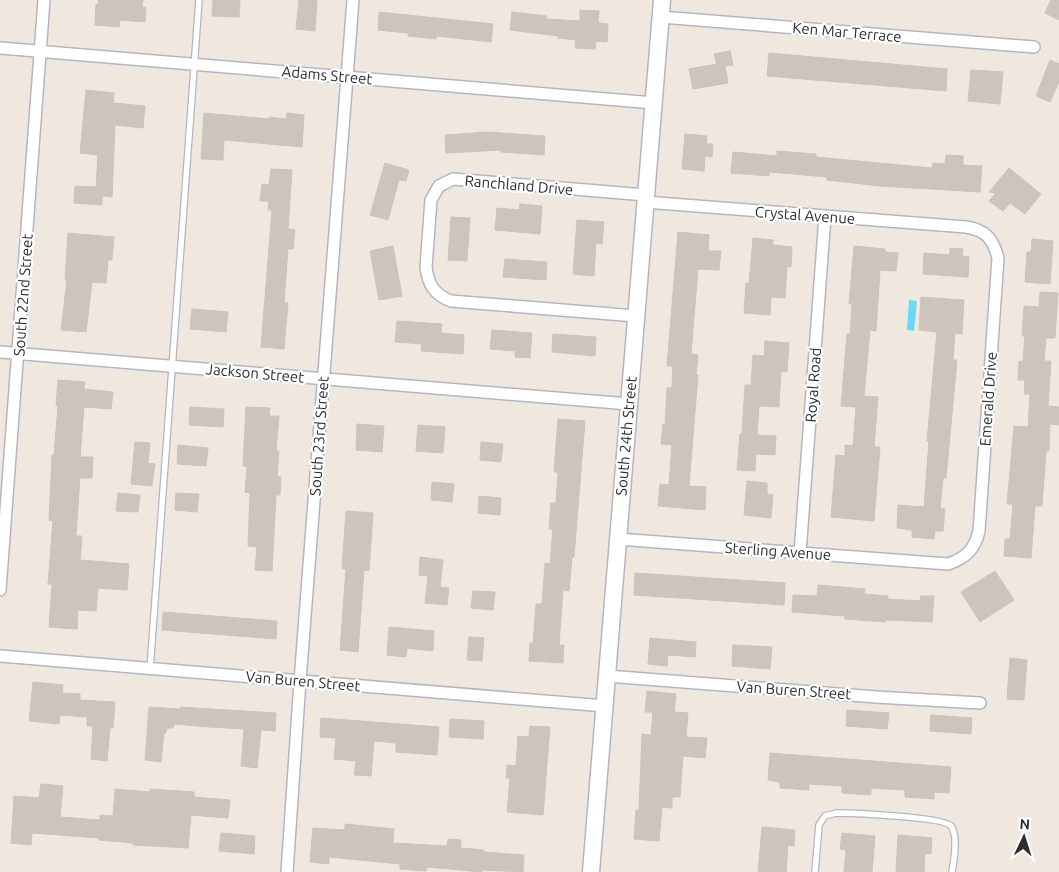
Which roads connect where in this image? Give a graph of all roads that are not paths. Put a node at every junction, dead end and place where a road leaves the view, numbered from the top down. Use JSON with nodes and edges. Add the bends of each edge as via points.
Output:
{"nodes":[{"id":1,"x":44,"y":0,"type":"edge"},
{"id":2,"x":199,"y":0,"type":"edge"},
{"id":3,"x":353,"y":0,"type":"edge"},
{"id":4,"x":662,"y":0,"type":"edge"},
{"id":5,"x":660,"y":17,"type":"junction"},
{"id":6,"x":1034,"y":47,"type":"dead end"},
{"id":7,"x":0,"y":48,"type":"edge"},
{"id":8,"x":40,"y":52,"type":"junction"},
{"id":9,"x":195,"y":64,"type":"junction"},
{"id":10,"x":347,"y":77,"type":"junction"},
{"id":11,"x":654,"y":103,"type":"junction"},
{"id":12,"x":645,"y":199,"type":"junction"},
{"id":13,"x":825,"y":216,"type":"junction"},
{"id":14,"x":966,"y":226,"type":"joint"},
{"id":15,"x":636,"y":316,"type":"junction"},
{"id":16,"x":0,"y":352,"type":"edge"},
{"id":17,"x":18,"y":354,"type":"junction"},
{"id":18,"x":172,"y":366,"type":"junction"},
{"id":19,"x":324,"y":379,"type":"junction"},
{"id":20,"x":629,"y":404,"type":"junction"},
{"id":21,"x":618,"y":539,"type":"junction"},
{"id":22,"x":800,"y":553,"type":"junction"},
{"id":23,"x":938,"y":564,"type":"joint"},
{"id":24,"x":0,"y":590,"type":"edge"},
{"id":25,"x":0,"y":656,"type":"edge"},
{"id":26,"x":150,"y":668,"type":"junction"},
{"id":27,"x":607,"y":676,"type":"junction"},
{"id":28,"x":300,"y":681,"type":"junction"},
{"id":29,"x":980,"y":703,"type":"dead end"},
{"id":30,"x":605,"y":706,"type":"junction"},
{"id":31,"x":287,"y":872,"type":"edge"},
{"id":32,"x":590,"y":872,"type":"edge"},
{"id":33,"x":815,"y":872,"type":"edge"},
{"id":34,"x":952,"y":872,"type":"edge"}],
"edges":[{"from":1,"to":8,"type":"street","name":"South 22nd Street"},
{"from":2,"to":9,"type":"lane"},
{"from":3,"to":10,"type":"street","name":"South 23rd Street"},
{"from":4,"to":5,"type":"street","name":"South 24th Street"},
{"from":5,"to":6,"type":"street","name":"Ken Mar Terrace"},
{"from":5,"to":11,"type":"street","name":"South 24th Street"},
{"from":7,"to":8,"type":"street","name":"Adams Street"},
{"from":8,"to":9,"type":"street","name":"Adams Street"},
{"from":8,"to":17,"type":"street","name":"South 22nd Street"},
{"from":9,"to":10,"type":"street","name":"Adams Street"},
{"from":9,"to":18,"type":"lane"},
{"from":10,"to":11,"type":"street","name":"Adams Street"},
{"from":10,"to":19,"type":"street","name":"South 23rd Street"},
{"from":11,"to":12,"type":"street","name":"South 24th Street"},
{"from":12,"to":13,"type":"street","name":"Crystal Avenue"},
{"from":12,"to":15,"type":"street","name":"South 24th Street"},
{"from":12,"to":15,"type":"street","name":"Ranchland Drive","via":[[453,180],[439,186],[431,200],[427,278],[442,298]]},
{"from":13,"to":14,"type":"street","name":"Crystal Avenue"},
{"from":13,"to":22,"type":"street","name":"Royal Road"},
{"from":14,"to":23,"type":"street","name":"Emerald Drive","via":[[990,238],[998,258],[979,531],[977,541],[966,556],[948,564]]},
{"from":15,"to":20,"type":"street","name":"South 24th Street"},
{"from":16,"to":17,"type":"street","name":"Jackson Street"},
{"from":17,"to":18,"type":"street","name":"Jackson Street"},
{"from":17,"to":24,"type":"street","name":"South 22nd Street"},
{"from":18,"to":19,"type":"street","name":"Jackson Street"},
{"from":18,"to":26,"type":"lane"},
{"from":19,"to":20,"type":"street","name":"Jackson Street"},
{"from":19,"to":28,"type":"street","name":"South 23rd Street"},
{"from":20,"to":21,"type":"street","name":"South 24th Street"},
{"from":21,"to":22,"type":"street","name":"Sterling Avenue"},
{"from":21,"to":27,"type":"street","name":"South 24th Street"},
{"from":22,"to":23,"type":"street","name":"Sterling Avenue"},
{"from":25,"to":26,"type":"street","name":"Van Buren Street"},
{"from":26,"to":28,"type":"street","name":"Van Buren Street"},
{"from":27,"to":29,"type":"street","name":"Van Buren Street"},
{"from":27,"to":30,"type":"street","name":"South 24th Street"},
{"from":28,"to":30,"type":"street","name":"Van Buren Street"},
{"from":28,"to":31,"type":"street","name":"South 23rd Street"},
{"from":30,"to":32,"type":"street","name":"South 24th Street"},
{"from":33,"to":34,"type":"lane","via":[[820,821],[829,814],[844,812],[948,823],[955,838]]}]}
